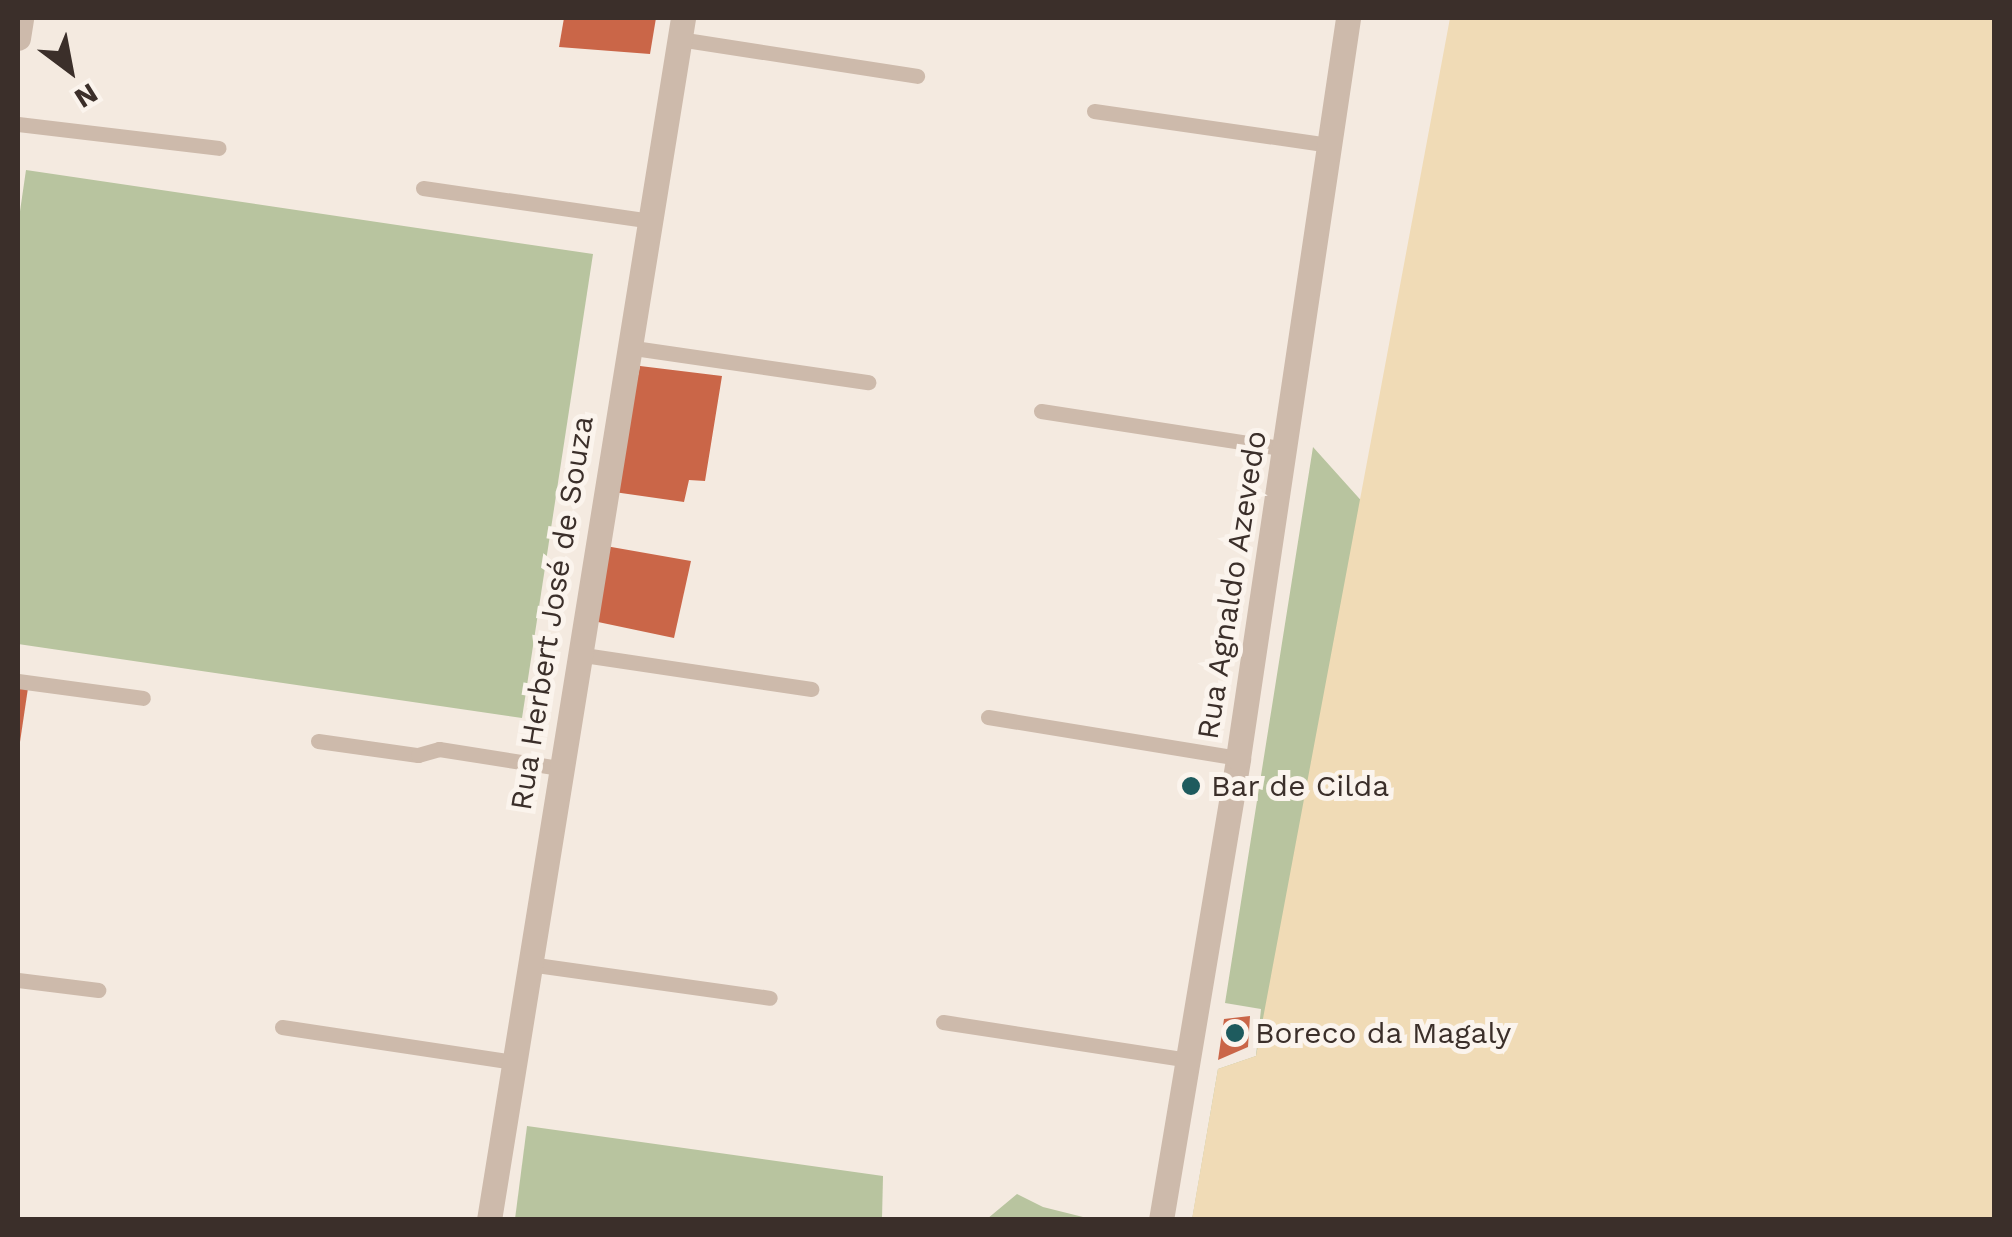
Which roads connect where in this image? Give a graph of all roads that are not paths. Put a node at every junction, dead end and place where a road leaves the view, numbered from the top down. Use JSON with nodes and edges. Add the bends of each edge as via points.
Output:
{"nodes":[{"id":1,"x":21,"y":18,"type":"edge"},
{"id":2,"x":1348,"y":18,"type":"edge"},
{"id":3,"x":681,"y":28,"type":"edge"},
{"id":4,"x":18,"y":38,"type":"edge"},
{"id":5,"x":917,"y":76,"type":"dead end"},
{"id":6,"x":1094,"y":111,"type":"dead end"},
{"id":7,"x":18,"y":124,"type":"edge"},
{"id":8,"x":1329,"y":145,"type":"junction"},
{"id":9,"x":219,"y":148,"type":"dead end"},
{"id":10,"x":423,"y":188,"type":"dead end"},
{"id":11,"x":651,"y":220,"type":"junction"},
{"id":12,"x":628,"y":347,"type":"junction"},
{"id":13,"x":868,"y":382,"type":"dead end"},
{"id":14,"x":1041,"y":411,"type":"dead end"},
{"id":15,"x":1286,"y":448,"type":"junction"},
{"id":16,"x":577,"y":654,"type":"junction"},
{"id":17,"x":18,"y":681,"type":"edge"},
{"id":18,"x":811,"y":689,"type":"dead end"},
{"id":19,"x":143,"y":698,"type":"dead end"},
{"id":20,"x":988,"y":718,"type":"dead end"},
{"id":21,"x":318,"y":741,"type":"dead end"},
{"id":22,"x":1238,"y":758,"type":"junction"},
{"id":23,"x":559,"y":768,"type":"junction"},
{"id":24,"x":530,"y":964,"type":"junction"},
{"id":25,"x":18,"y":980,"type":"edge"},
{"id":26,"x":98,"y":990,"type":"dead end"},
{"id":27,"x":770,"y":998,"type":"dead end"},
{"id":28,"x":943,"y":1022,"type":"dead end"},
{"id":29,"x":282,"y":1028,"type":"dead end"},
{"id":30,"x":1188,"y":1060,"type":"junction"},
{"id":31,"x":513,"y":1062,"type":"junction"},
{"id":32,"x":490,"y":1220,"type":"edge"},
{"id":33,"x":1160,"y":1220,"type":"edge"}],
"edges":[{"from":1,"to":4,"type":"street"},
{"from":2,"to":8,"type":"street","name":"Rua Agnaldo Azevedo"},
{"from":3,"to":5,"type":"lane"},
{"from":3,"to":11,"type":"street","name":"Rua Herbert José de Souza"},
{"from":6,"to":8,"type":"lane"},
{"from":7,"to":9,"type":"lane"},
{"from":8,"to":15,"type":"street","name":"Rua Agnaldo Azevedo"},
{"from":10,"to":11,"type":"lane"},
{"from":11,"to":12,"type":"street","name":"Rua Herbert José de Souza"},
{"from":12,"to":13,"type":"lane"},
{"from":12,"to":16,"type":"street","name":"Rua Herbert José de Souza"},
{"from":14,"to":15,"type":"lane"},
{"from":15,"to":22,"type":"street","name":"Rua Agnaldo Azevedo"},
{"from":16,"to":18,"type":"lane"},
{"from":16,"to":23,"type":"street","name":"Rua Herbert José de Souza"},
{"from":17,"to":19,"type":"lane"},
{"from":20,"to":22,"type":"lane"},
{"from":21,"to":23,"type":"lane","via":[[418,755],[439,749]]},
{"from":22,"to":30,"type":"street","name":"Rua Agnaldo Azevedo"},
{"from":23,"to":24,"type":"street","name":"Rua Herbert José de Souza"},
{"from":24,"to":27,"type":"lane"},
{"from":24,"to":31,"type":"street","name":"Rua Herbert José de Souza"},
{"from":25,"to":26,"type":"lane"},
{"from":28,"to":30,"type":"lane"},
{"from":29,"to":31,"type":"lane"},
{"from":30,"to":33,"type":"street","name":"Rua Agnaldo Azevedo"},
{"from":31,"to":32,"type":"street","name":"Rua Herbert José de Souza"}]}
